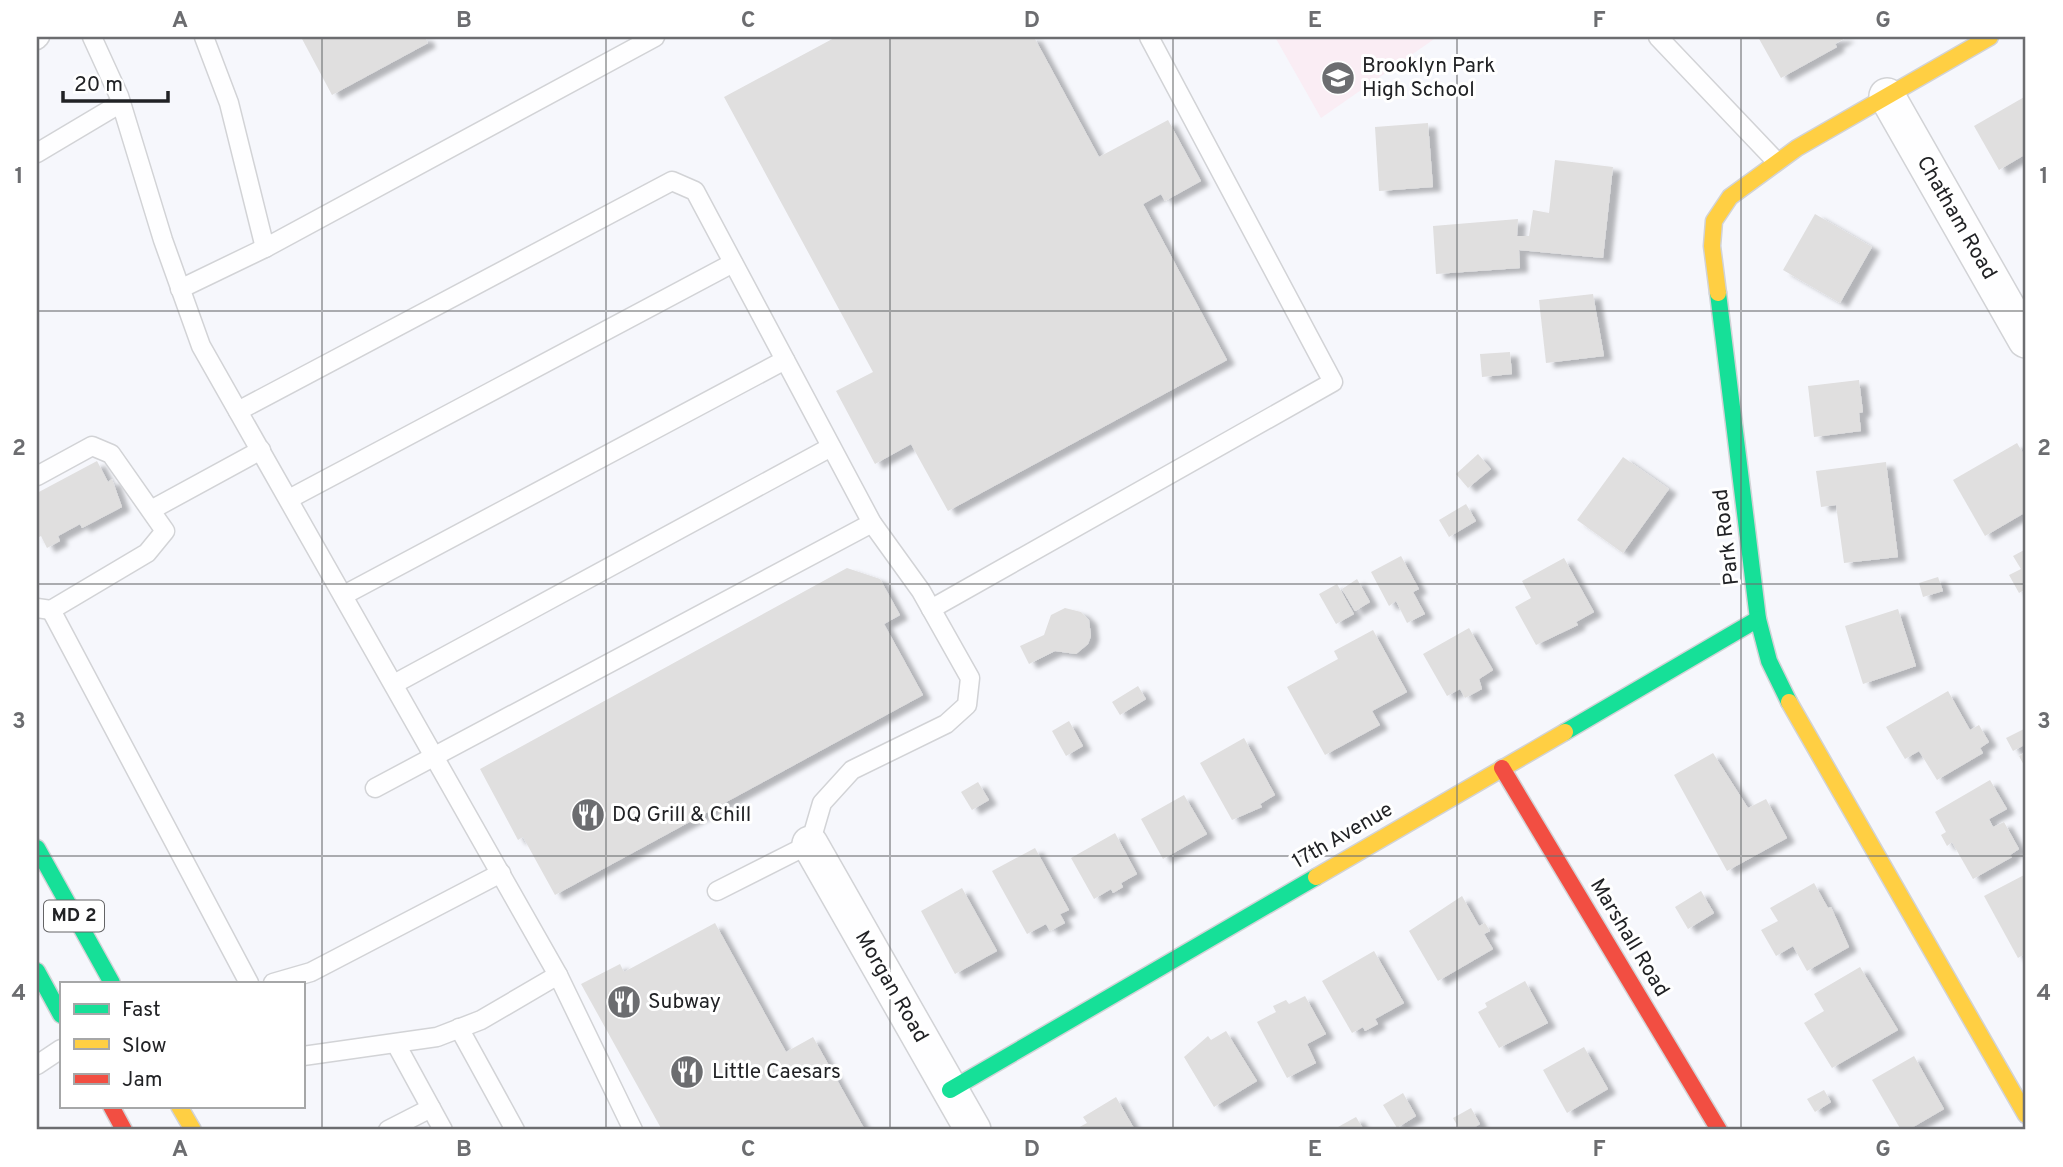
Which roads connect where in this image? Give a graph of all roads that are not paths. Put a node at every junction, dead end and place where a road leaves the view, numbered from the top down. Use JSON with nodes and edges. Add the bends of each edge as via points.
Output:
{"nodes":[{"id":1,"x":92,"y":37,"type":"edge"},
{"id":2,"x":204,"y":37,"type":"edge"},
{"id":3,"x":654,"y":37,"type":"edge"},
{"id":4,"x":1149,"y":37,"type":"edge"},
{"id":5,"x":1658,"y":37,"type":"edge"},
{"id":6,"x":1990,"y":37,"type":"edge"},
{"id":7,"x":1886,"y":96,"type":"junction"},
{"id":8,"x":121,"y":103,"type":"junction"},
{"id":9,"x":37,"y":153,"type":"edge"},
{"id":10,"x":1776,"y":161,"type":"junction"},
{"id":11,"x":265,"y":248,"type":"junction"},
{"id":12,"x":733,"y":262,"type":"junction"},
{"id":13,"x":180,"y":289,"type":"junction"},
{"id":14,"x":2026,"y":340,"type":"edge"},
{"id":15,"x":785,"y":360,"type":"junction"},
{"id":16,"x":238,"y":411,"type":"junction"},
{"id":17,"x":831,"y":447,"type":"junction"},
{"id":18,"x":261,"y":450,"type":"junction"},
{"id":19,"x":37,"y":475,"type":"edge"},
{"id":20,"x":289,"y":499,"type":"junction"},
{"id":21,"x":151,"y":510,"type":"junction"},
{"id":22,"x":872,"y":523,"type":"junction"},
{"id":23,"x":344,"y":595,"type":"junction"},
{"id":24,"x":931,"y":608,"type":"junction"},
{"id":25,"x":44,"y":609,"type":"edge"},
{"id":26,"x":1758,"y":619,"type":"junction"},
{"id":27,"x":394,"y":684,"type":"junction"},
{"id":28,"x":435,"y":756,"type":"junction"},
{"id":29,"x":1502,"y":768,"type":"junction"},
{"id":30,"x":375,"y":788,"type":"dead end"},
{"id":31,"x":810,"y":844,"type":"junction"},
{"id":32,"x":37,"y":848,"type":"edge"},
{"id":33,"x":501,"y":873,"type":"junction"},
{"id":34,"x":717,"y":891,"type":"dead end"},
{"id":35,"x":37,"y":971,"type":"edge"},
{"id":36,"x":558,"y":975,"type":"junction"},
{"id":37,"x":111,"y":982,"type":"edge"},
{"id":38,"x":248,"y":982,"type":"edge"},
{"id":39,"x":276,"y":982,"type":"edge"},
{"id":40,"x":60,"y":1013,"type":"edge"},
{"id":41,"x":459,"y":1028,"type":"junction"},
{"id":42,"x":396,"y":1044,"type":"junction"},
{"id":43,"x":60,"y":1050,"type":"edge"},
{"id":44,"x":304,"y":1056,"type":"edge"},
{"id":45,"x":37,"y":1065,"type":"edge"},
{"id":46,"x":950,"y":1090,"type":"junction"},
{"id":47,"x":112,"y":1108,"type":"edge"},
{"id":48,"x":431,"y":1108,"type":"junction"},
{"id":49,"x":2026,"y":1115,"type":"edge"},
{"id":50,"x":124,"y":1130,"type":"edge"},
{"id":51,"x":388,"y":1130,"type":"edge"},
{"id":52,"x":443,"y":1130,"type":"edge"},
{"id":53,"x":515,"y":1130,"type":"edge"},
{"id":54,"x":633,"y":1130,"type":"edge"},
{"id":55,"x":973,"y":1130,"type":"edge"},
{"id":56,"x":1719,"y":1130,"type":"edge"}],
"edges":[{"from":1,"to":8,"type":"lane"},
{"from":2,"to":11,"type":"lane","via":[[229,103]]},
{"from":3,"to":11,"type":"lane"},
{"from":4,"to":24,"type":"lane","via":[[1333,382]]},
{"from":5,"to":10,"type":"lane"},
{"from":6,"to":7,"type":"street","name":"Park Road"},
{"from":7,"to":10,"type":"street","name":"Park Road"},
{"from":7,"to":14,"type":"street","name":"Chatham Road"},
{"from":8,"to":9,"type":"lane"},
{"from":8,"to":13,"type":"lane"},
{"from":10,"to":26,"type":"street","name":"Park Road","via":[[1732,193],[1716,213],[1712,246]]},
{"from":11,"to":13,"type":"lane"},
{"from":12,"to":15,"type":"lane"},
{"from":12,"to":16,"type":"lane","via":[[695,191],[672,181]]},
{"from":12,"to":20,"type":"lane"},
{"from":13,"to":16,"type":"lane","via":[[201,346]]},
{"from":15,"to":17,"type":"lane"},
{"from":15,"to":23,"type":"lane"},
{"from":16,"to":18,"type":"lane"},
{"from":17,"to":22,"type":"lane"},
{"from":17,"to":27,"type":"lane"},
{"from":18,"to":20,"type":"lane"},
{"from":18,"to":21,"type":"lane"},
{"from":19,"to":21,"type":"lane","via":[[92,446],[111,454]]},
{"from":20,"to":23,"type":"lane"},
{"from":21,"to":25,"type":"lane","via":[[164,531],[147,553]]},
{"from":22,"to":24,"type":"lane"},
{"from":22,"to":28,"type":"lane"},
{"from":23,"to":27,"type":"lane"},
{"from":24,"to":31,"type":"lane","via":[[970,678],[967,705],[946,724],[852,770],[821,803]]},
{"from":25,"to":38,"type":"lane"},
{"from":26,"to":29,"type":"street","name":"17th Avenue"},
{"from":26,"to":49,"type":"street","name":"Park Road","via":[[1769,661],[1785,695]]},
{"from":27,"to":28,"type":"lane"},
{"from":28,"to":30,"type":"lane"},
{"from":28,"to":33,"type":"lane"},
{"from":29,"to":46,"type":"street","name":"17th Avenue"},
{"from":29,"to":56,"type":"street","name":"Marshall Road"},
{"from":31,"to":34,"type":"lane"},
{"from":31,"to":46,"type":"street","name":"Morgan Road"},
{"from":32,"to":37,"type":"street","number":"MD 2"},
{"from":33,"to":36,"type":"lane"},
{"from":33,"to":39,"type":"lane","via":[[311,972]]},
{"from":35,"to":40,"type":"street"},
{"from":36,"to":41,"type":"lane"},
{"from":36,"to":54,"type":"lane"},
{"from":41,"to":42,"type":"lane"},
{"from":41,"to":53,"type":"lane"},
{"from":42,"to":44,"type":"lane"},
{"from":42,"to":48,"type":"lane"},
{"from":43,"to":45,"type":"lane"},
{"from":46,"to":55,"type":"street","name":"Morgan Road"},
{"from":47,"to":50,"type":"street"},
{"from":48,"to":51,"type":"lane"},
{"from":48,"to":52,"type":"lane"}]}
